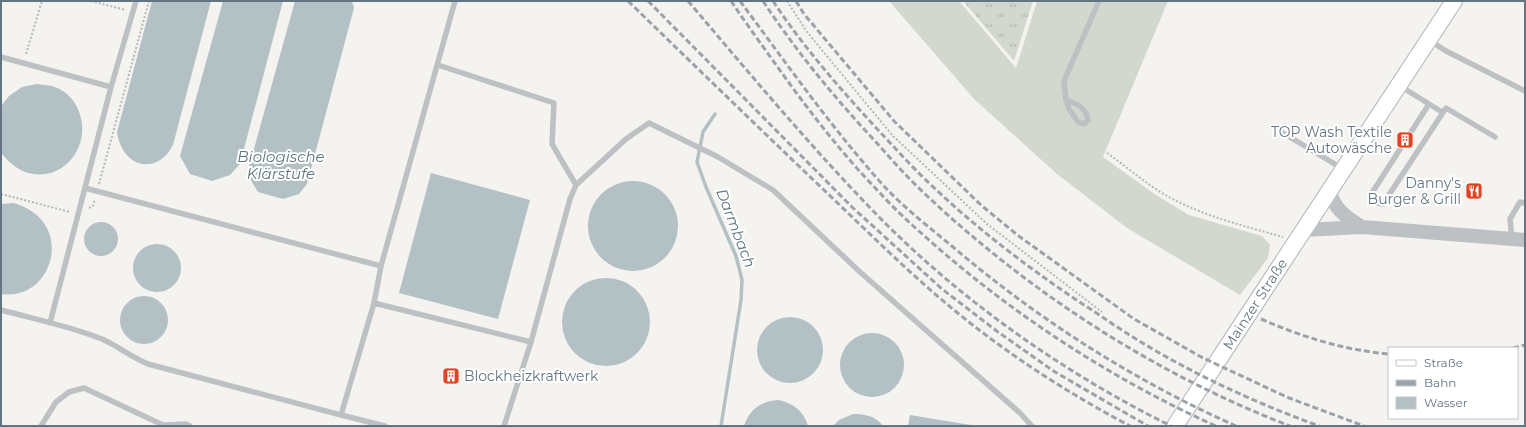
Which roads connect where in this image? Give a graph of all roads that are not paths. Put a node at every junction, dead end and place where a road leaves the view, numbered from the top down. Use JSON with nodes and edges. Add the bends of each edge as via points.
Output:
{"nodes":[{"id":1,"x":136,"y":1,"type":"edge"},
{"id":2,"x":455,"y":1,"type":"edge"},
{"id":3,"x":1099,"y":1,"type":"edge"},
{"id":4,"x":1454,"y":1,"type":"edge"},
{"id":5,"x":1429,"y":40,"type":"junction"},
{"id":6,"x":1,"y":57,"type":"edge"},
{"id":7,"x":438,"y":65,"type":"junction"},
{"id":8,"x":1399,"y":86,"type":"junction"},
{"id":9,"x":111,"y":87,"type":"junction"},
{"id":10,"x":1525,"y":91,"type":"edge"},
{"id":11,"x":1066,"y":100,"type":"junction"},
{"id":12,"x":1429,"y":104,"type":"junction"},
{"id":13,"x":1442,"y":112,"type":"junction"},
{"id":14,"x":1283,"y":134,"type":"dead end"},
{"id":15,"x":1495,"y":137,"type":"dead end"},
{"id":16,"x":1343,"y":169,"type":"junction"},
{"id":17,"x":576,"y":185,"type":"junction"},
{"id":18,"x":85,"y":188,"type":"junction"},
{"id":19,"x":1330,"y":189,"type":"junction"},
{"id":20,"x":1525,"y":203,"type":"edge"},
{"id":21,"x":1362,"y":228,"type":"junction"},
{"id":22,"x":1300,"y":236,"type":"junction"},
{"id":23,"x":1519,"y":240,"type":"edge"},
{"id":24,"x":381,"y":266,"type":"junction"},
{"id":25,"x":374,"y":303,"type":"junction"},
{"id":26,"x":1,"y":310,"type":"edge"},
{"id":27,"x":50,"y":323,"type":"junction"},
{"id":28,"x":531,"y":342,"type":"junction"},
{"id":29,"x":341,"y":415,"type":"junction"},
{"id":30,"x":41,"y":426,"type":"edge"},
{"id":31,"x":190,"y":426,"type":"edge"},
{"id":32,"x":385,"y":426,"type":"edge"},
{"id":33,"x":504,"y":426,"type":"edge"},
{"id":34,"x":1032,"y":426,"type":"edge"},
{"id":35,"x":1176,"y":426,"type":"edge"}],
"edges":[{"from":1,"to":9,"type":"lane"},
{"from":2,"to":7,"type":"lane"},
{"from":3,"to":11,"type":"lane","via":[[1064,81]]},
{"from":4,"to":5,"type":"main road","name":"Mainzer Straße"},
{"from":5,"to":8,"type":"main road","name":"Mainzer Straße"},
{"from":5,"to":10,"type":"lane"},
{"from":6,"to":9,"type":"lane"},
{"from":7,"to":17,"type":"lane","via":[[554,103],[552,144]]},
{"from":7,"to":24,"type":"lane"},
{"from":8,"to":12,"type":"lane"},
{"from":8,"to":16,"type":"main road","name":"Mainzer Straße"},
{"from":9,"to":18,"type":"lane"},
{"from":11,"to":11,"type":"lane","via":[[1078,122],[1084,124],[1088,120],[1087,113],[1079,105]]},
{"from":12,"to":13,"type":"lane"},
{"from":12,"to":13,"type":"lane","via":[[1370,196],[1374,203],[1383,204]]},
{"from":13,"to":15,"type":"lane","via":[[1446,108]]},
{"from":14,"to":16,"type":"lane"},
{"from":16,"to":19,"type":"main road","name":"Mainzer Straße"},
{"from":17,"to":28,"type":"lane"},
{"from":17,"to":34,"type":"lane","via":[[626,139],[649,123],[718,157],[773,190],[860,272]]},
{"from":18,"to":24,"type":"lane"},
{"from":18,"to":27,"type":"lane"},
{"from":19,"to":21,"type":"street","via":[[1336,206]]},
{"from":19,"to":22,"type":"main road","name":"Mainzer Straße"},
{"from":20,"to":23,"type":"lane","via":[[1520,202],[1510,220]]},
{"from":21,"to":22,"type":"street"},
{"from":21,"to":23,"type":"street"},
{"from":22,"to":35,"type":"main road","name":"Mainzer Straße"},
{"from":24,"to":25,"type":"lane"},
{"from":25,"to":28,"type":"lane"},
{"from":25,"to":29,"type":"lane"},
{"from":26,"to":27,"type":"lane"},
{"from":27,"to":29,"type":"lane","via":[[103,339],[148,364]]},
{"from":28,"to":33,"type":"lane"},
{"from":29,"to":32,"type":"lane"},
{"from":30,"to":31,"type":"lane","via":[[56,402],[69,392],[84,388],[163,424]]}]}
